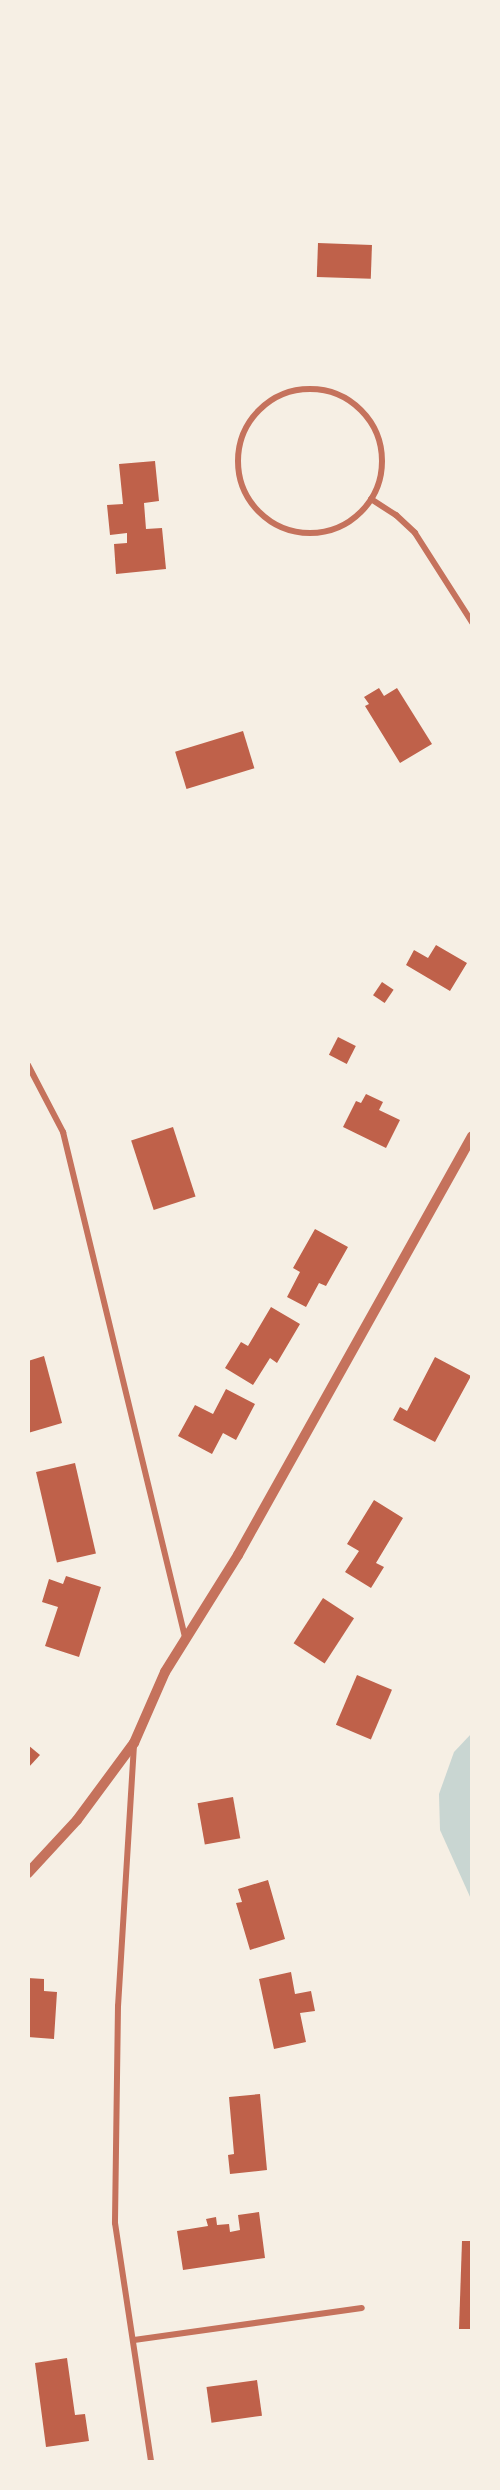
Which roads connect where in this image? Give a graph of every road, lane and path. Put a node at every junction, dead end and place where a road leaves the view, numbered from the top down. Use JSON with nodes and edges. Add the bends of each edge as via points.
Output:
{"nodes":[{"id":1,"x":371,"y":499,"type":"junction"},
{"id":2,"x":471,"y":622,"type":"edge"},
{"id":3,"x":28,"y":1065,"type":"edge"},
{"id":4,"x":471,"y":1136,"type":"edge"},
{"id":5,"x":185,"y":1636,"type":"junction"},
{"id":6,"x":134,"y":1743,"type":"junction"},
{"id":7,"x":28,"y":1873,"type":"edge"},
{"id":8,"x":362,"y":2308,"type":"dead end"},
{"id":9,"x":134,"y":2340,"type":"junction"},
{"id":10,"x":151,"y":2462,"type":"edge"}],
"edges":[{"from":1,"to":1,"type":"street","via":[[382,471],[380,441],[370,421],[344,398],[311,389],[289,392],[268,402],[245,427],[238,449],[240,483],[250,503],[276,526],[299,533],[323,533],[356,518]]},
{"from":1,"to":2,"type":"street","via":[[415,533]]},
{"from":3,"to":5,"type":"street","via":[[63,1132]]},
{"from":4,"to":5,"type":"street","via":[[238,1555]]},
{"from":5,"to":6,"type":"street"},
{"from":6,"to":7,"type":"street","via":[[77,1820]]},
{"from":6,"to":9,"type":"street","via":[[118,2006],[116,2223]]},
{"from":8,"to":9,"type":"street"},
{"from":9,"to":10,"type":"street"}]}
